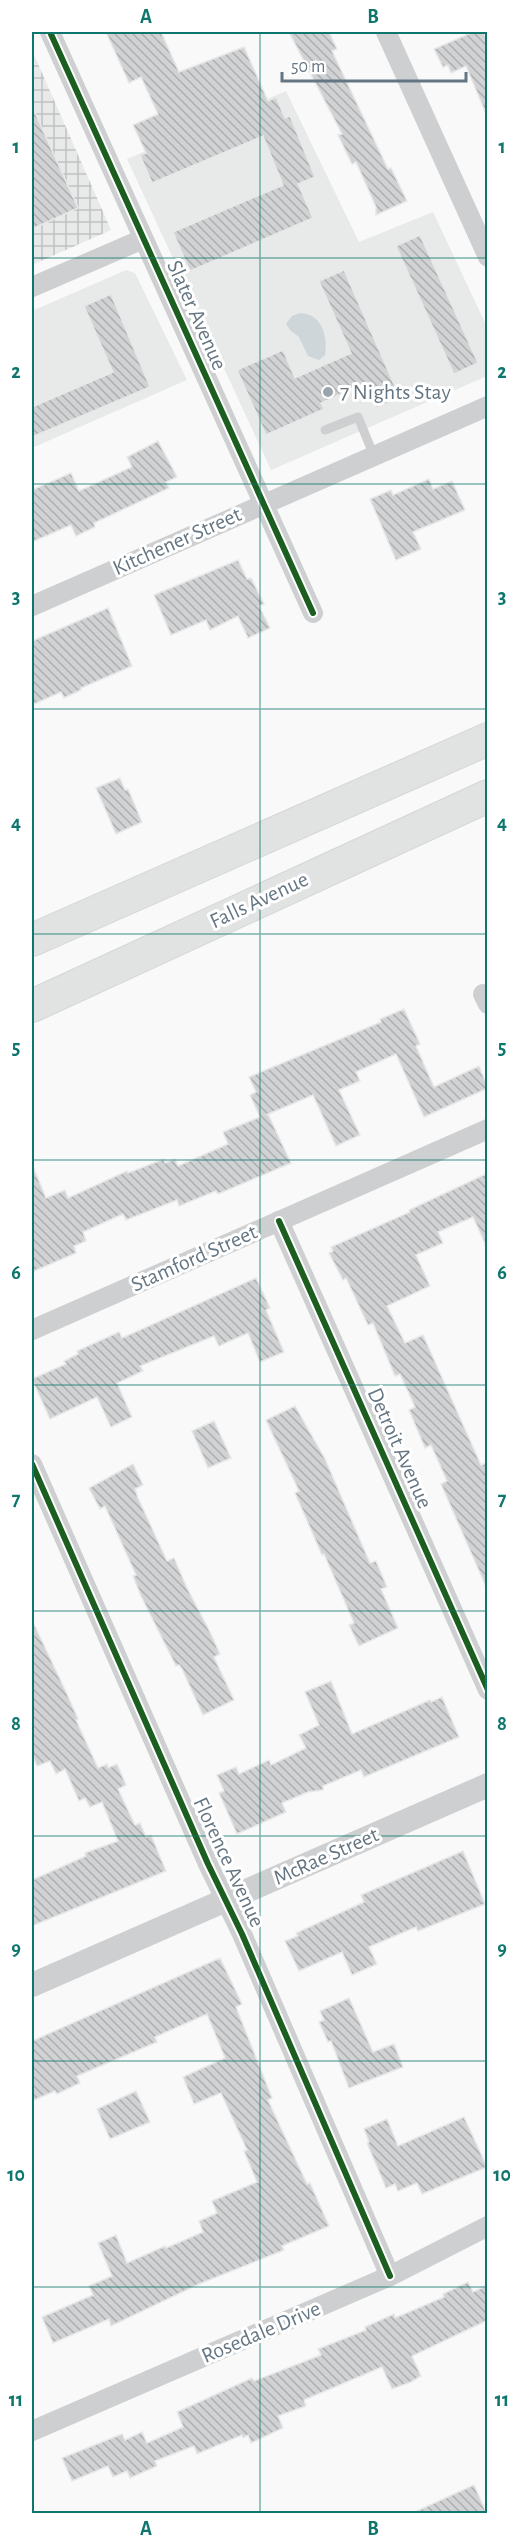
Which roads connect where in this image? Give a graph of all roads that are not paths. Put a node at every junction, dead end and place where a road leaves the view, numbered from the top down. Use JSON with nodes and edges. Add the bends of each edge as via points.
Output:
{"nodes":[{"id":1,"x":50,"y":32,"type":"edge"},
{"id":2,"x":386,"y":32,"type":"edge"},
{"id":3,"x":143,"y":239,"type":"junction"},
{"id":4,"x":488,"y":257,"type":"edge"},
{"id":5,"x":32,"y":287,"type":"edge"},
{"id":6,"x":488,"y":406,"type":"edge"},
{"id":7,"x":325,"y":430,"type":"dead end"},
{"id":8,"x":374,"y":456,"type":"junction"},
{"id":9,"x":263,"y":503,"type":"junction"},
{"id":10,"x":32,"y":606,"type":"edge"},
{"id":11,"x":313,"y":613,"type":"dead end"},
{"id":12,"x":488,"y":739,"type":"edge"},
{"id":13,"x":488,"y":783,"type":"edge"},
{"id":14,"x":488,"y":796,"type":"edge"},
{"id":15,"x":346,"y":860,"type":"junction"},
{"id":16,"x":32,"y":940,"type":"edge"},
{"id":17,"x":32,"y":1006,"type":"edge"},
{"id":18,"x":488,"y":1129,"type":"edge"},
{"id":19,"x":279,"y":1221,"type":"junction"},
{"id":20,"x":32,"y":1330,"type":"edge"},
{"id":21,"x":32,"y":1464,"type":"edge"},
{"id":22,"x":488,"y":1690,"type":"edge"},
{"id":23,"x":488,"y":1785,"type":"edge"},
{"id":24,"x":226,"y":1900,"type":"junction"},
{"id":25,"x":32,"y":1985,"type":"edge"},
{"id":26,"x":488,"y":2226,"type":"edge"},
{"id":27,"x":390,"y":2276,"type":"junction"},
{"id":28,"x":32,"y":2431,"type":"edge"}],
"edges":[{"from":1,"to":3,"type":"street","name":"Slater Avenue"},
{"from":2,"to":4,"type":"street"},
{"from":3,"to":5,"type":"street"},
{"from":3,"to":9,"type":"street","name":"Slater Avenue"},
{"from":6,"to":8,"type":"street","name":"Kitchener Street"},
{"from":7,"to":8,"type":"lane","via":[[358,417]]},
{"from":8,"to":9,"type":"street","name":"Kitchener Street"},
{"from":9,"to":10,"type":"street","name":"Kitchener Street"},
{"from":9,"to":11,"type":"street","name":"Slater Avenue"},
{"from":12,"to":16,"type":"highway"},
{"from":13,"to":15,"type":"highway"},
{"from":14,"to":15,"type":"highway","name":"Falls Avenue"},
{"from":15,"to":17,"type":"highway","name":"Falls Avenue"},
{"from":18,"to":19,"type":"street","name":"Stamford Street"},
{"from":19,"to":20,"type":"street","name":"Stamford Street"},
{"from":19,"to":22,"type":"street","name":"Detroit Avenue"},
{"from":21,"to":24,"type":"street","name":"Florence Avenue"},
{"from":23,"to":24,"type":"street","name":"McRae Street"},
{"from":24,"to":25,"type":"street","name":"McRae Street"},
{"from":24,"to":27,"type":"street","name":"Florence Avenue"},
{"from":26,"to":27,"type":"street","name":"Rosedale Drive"},
{"from":27,"to":28,"type":"street","name":"Rosedale Drive"}]}
